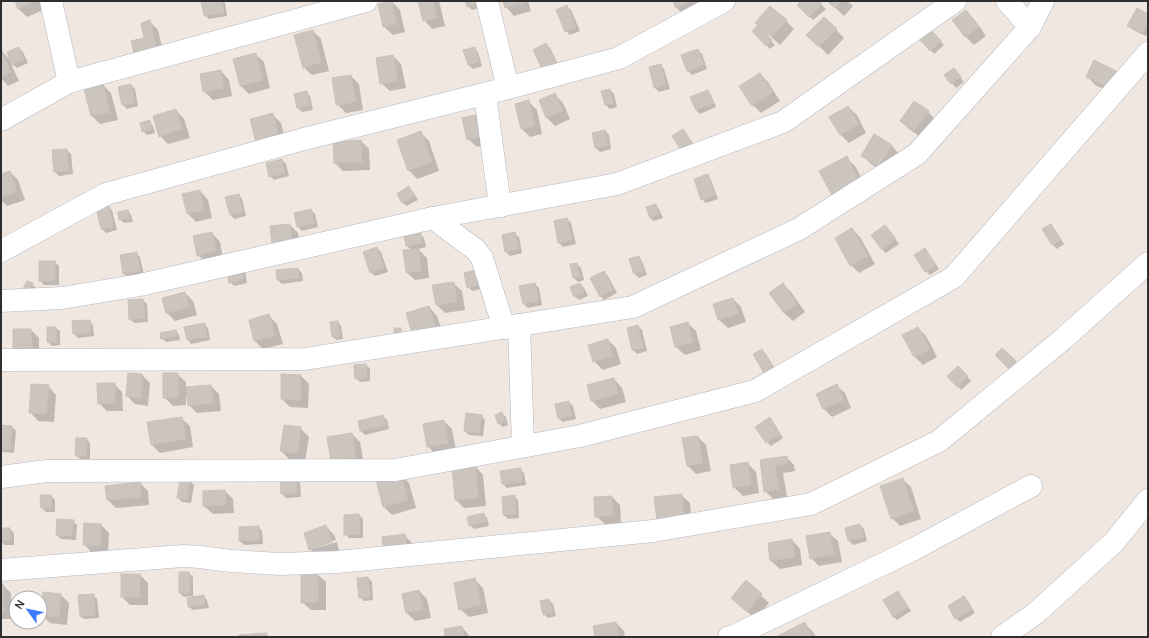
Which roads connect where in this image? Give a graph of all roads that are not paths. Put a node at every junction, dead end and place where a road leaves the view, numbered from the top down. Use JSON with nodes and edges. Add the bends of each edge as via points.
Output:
{"nodes":[{"id":1,"x":51,"y":1,"type":"edge"},
{"id":2,"x":366,"y":1,"type":"edge"},
{"id":3,"x":487,"y":1,"type":"edge"},
{"id":4,"x":724,"y":1,"type":"edge"},
{"id":5,"x":955,"y":1,"type":"edge"},
{"id":6,"x":1007,"y":1,"type":"edge"},
{"id":7,"x":1043,"y":1,"type":"edge"},
{"id":8,"x":1030,"y":26,"type":"junction"},
{"id":9,"x":1148,"y":53,"type":"edge"},
{"id":10,"x":69,"y":82,"type":"junction"},
{"id":11,"x":508,"y":88,"type":"junction"},
{"id":12,"x":485,"y":94,"type":"junction"},
{"id":13,"x":1,"y":120,"type":"edge"},
{"id":14,"x":500,"y":206,"type":"junction"},
{"id":15,"x":433,"y":218,"type":"junction"},
{"id":16,"x":1,"y":251,"type":"edge"},
{"id":17,"x":1148,"y":263,"type":"edge"},
{"id":18,"x":1,"y":301,"type":"edge"},
{"id":19,"x":511,"y":327,"type":"junction"},
{"id":20,"x":1,"y":360,"type":"edge"},
{"id":21,"x":523,"y":446,"type":"junction"},
{"id":22,"x":1,"y":477,"type":"edge"},
{"id":23,"x":1031,"y":486,"type":"dead end"},
{"id":24,"x":1148,"y":500,"type":"edge"},
{"id":25,"x":1,"y":570,"type":"edge"},
{"id":26,"x":729,"y":637,"type":"edge"},
{"id":27,"x":1002,"y":637,"type":"edge"}],
"edges":[{"from":1,"to":10,"type":"street"},
{"from":2,"to":10,"type":"street"},
{"from":3,"to":11,"type":"street"},
{"from":4,"to":11,"type":"street","via":[[619,58]]},
{"from":5,"to":14,"type":"street","via":[[783,122],[617,184]]},
{"from":6,"to":8,"type":"street"},
{"from":7,"to":8,"type":"street"},
{"from":8,"to":19,"type":"street","via":[[917,154],[799,229],[633,307]]},
{"from":9,"to":21,"type":"street","via":[[954,277],[755,391],[580,436]]},
{"from":10,"to":13,"type":"street"},
{"from":11,"to":12,"type":"street"},
{"from":12,"to":14,"type":"street"},
{"from":12,"to":16,"type":"street","via":[[304,139],[106,194]]},
{"from":14,"to":15,"type":"street"},
{"from":15,"to":18,"type":"street","via":[[140,285],[62,298]]},
{"from":15,"to":19,"type":"street","via":[[476,250],[482,258]]},
{"from":17,"to":25,"type":"street","via":[[1063,340],[939,441],[811,504],[653,531],[338,562],[280,564],[183,556]]},
{"from":19,"to":20,"type":"street","via":[[305,359]]},
{"from":19,"to":21,"type":"street"},
{"from":21,"to":22,"type":"street","via":[[395,470],[47,471]]},
{"from":23,"to":26,"type":"street","via":[[914,550]]},
{"from":24,"to":27,"type":"street","via":[[1114,542],[1036,613]]}]}
